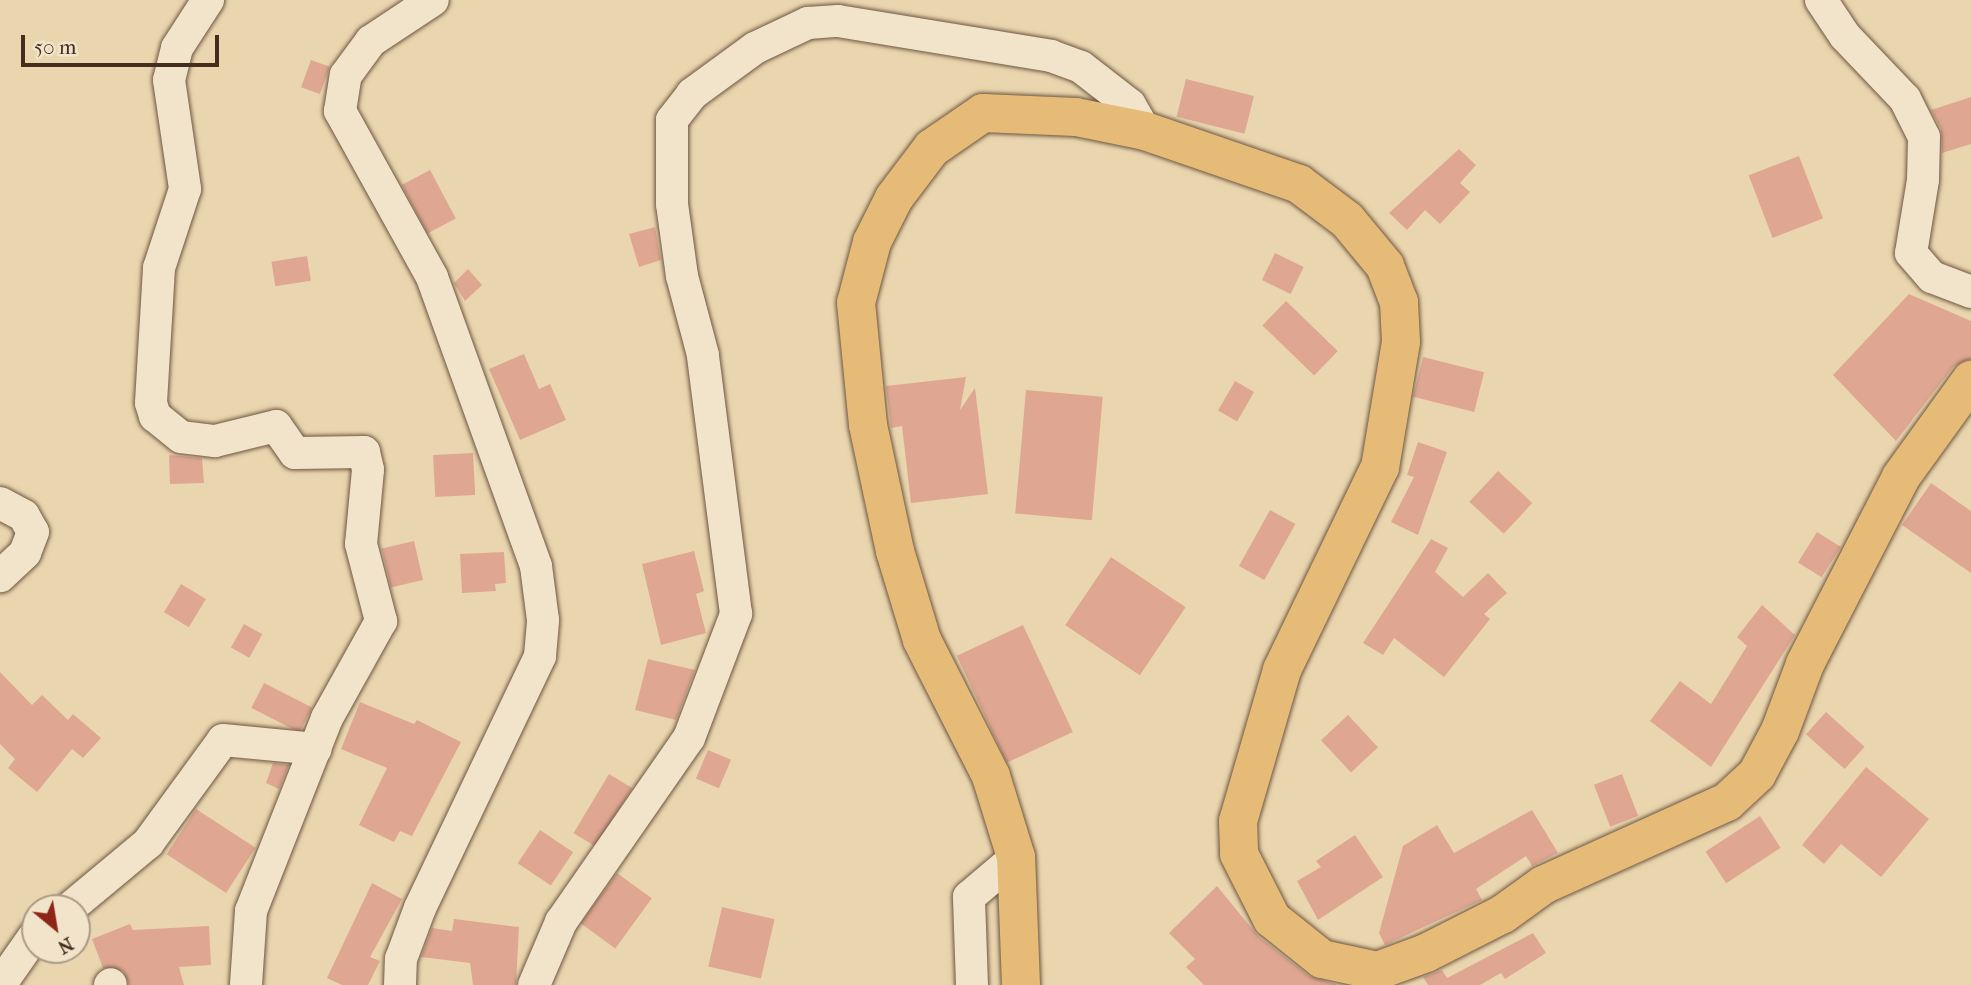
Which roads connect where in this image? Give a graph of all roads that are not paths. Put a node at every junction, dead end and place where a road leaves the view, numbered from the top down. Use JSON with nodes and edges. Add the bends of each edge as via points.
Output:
{"nodes":[{"id":1,"x":208,"y":0,"type":"edge"},
{"id":2,"x":433,"y":0,"type":"edge"},
{"id":3,"x":1821,"y":0,"type":"edge"},
{"id":4,"x":1145,"y":131,"type":"junction"},
{"id":5,"x":1971,"y":292,"type":"edge"},
{"id":6,"x":1971,"y":380,"type":"edge"},
{"id":7,"x":0,"y":503,"type":"edge"},
{"id":8,"x":0,"y":576,"type":"edge"},
{"id":9,"x":316,"y":749,"type":"junction"},
{"id":10,"x":1016,"y":857,"type":"junction"},
{"id":11,"x":87,"y":894,"type":"edge"},
{"id":12,"x":21,"y":955,"type":"edge"},
{"id":13,"x":0,"y":985,"type":"edge"},
{"id":14,"x":246,"y":985,"type":"edge"},
{"id":15,"x":400,"y":985,"type":"edge"},
{"id":16,"x":534,"y":985,"type":"edge"},
{"id":17,"x":972,"y":985,"type":"edge"},
{"id":18,"x":1021,"y":985,"type":"edge"}],
"edges":[{"from":1,"to":9,"type":"street","via":[[177,48],[169,80],[185,189],[159,268],[151,403],[155,416],[181,437],[215,441],[276,426],[295,453],[356,450],[367,459],[361,544],[381,621]]},
{"from":2,"to":15,"type":"street","via":[[372,41],[346,75],[340,111],[432,277],[536,566],[543,620],[540,656],[420,908],[401,959]]},
{"from":3,"to":5,"type":"street","via":[[1845,36],[1905,99],[1924,137],[1923,180],[1911,253],[1932,277]]},
{"from":4,"to":6,"type":"main road","via":[[1299,184],[1347,220],[1385,266],[1399,302],[1401,342],[1380,467],[1282,670],[1238,821],[1239,854],[1272,919],[1322,959],[1377,971],[1426,953],[1503,914],[1543,885],[1727,802],[1756,774],[1780,731],[1805,664],[1900,477]]},
{"from":4,"to":10,"type":"main road","via":[[1076,117],[984,113],[932,148],[894,198],[873,242],[856,303],[868,425],[895,551],[922,640],[992,776]]},
{"from":4,"to":16,"type":"street","via":[[1130,105],[1081,67],[1051,56],[838,21],[808,23],[755,48],[692,94],[672,120],[672,204],[682,276],[703,355],[736,614],[689,738],[561,922]]},
{"from":7,"to":8,"type":"street","via":[[24,516],[33,532],[25,553]]},
{"from":9,"to":11,"type":"street","via":[[223,740],[148,843]]},
{"from":9,"to":14,"type":"street","via":[[251,911]]},
{"from":10,"to":17,"type":"street","via":[[969,897]]},
{"from":10,"to":18,"type":"main road"},
{"from":12,"to":13,"type":"street"}]}
